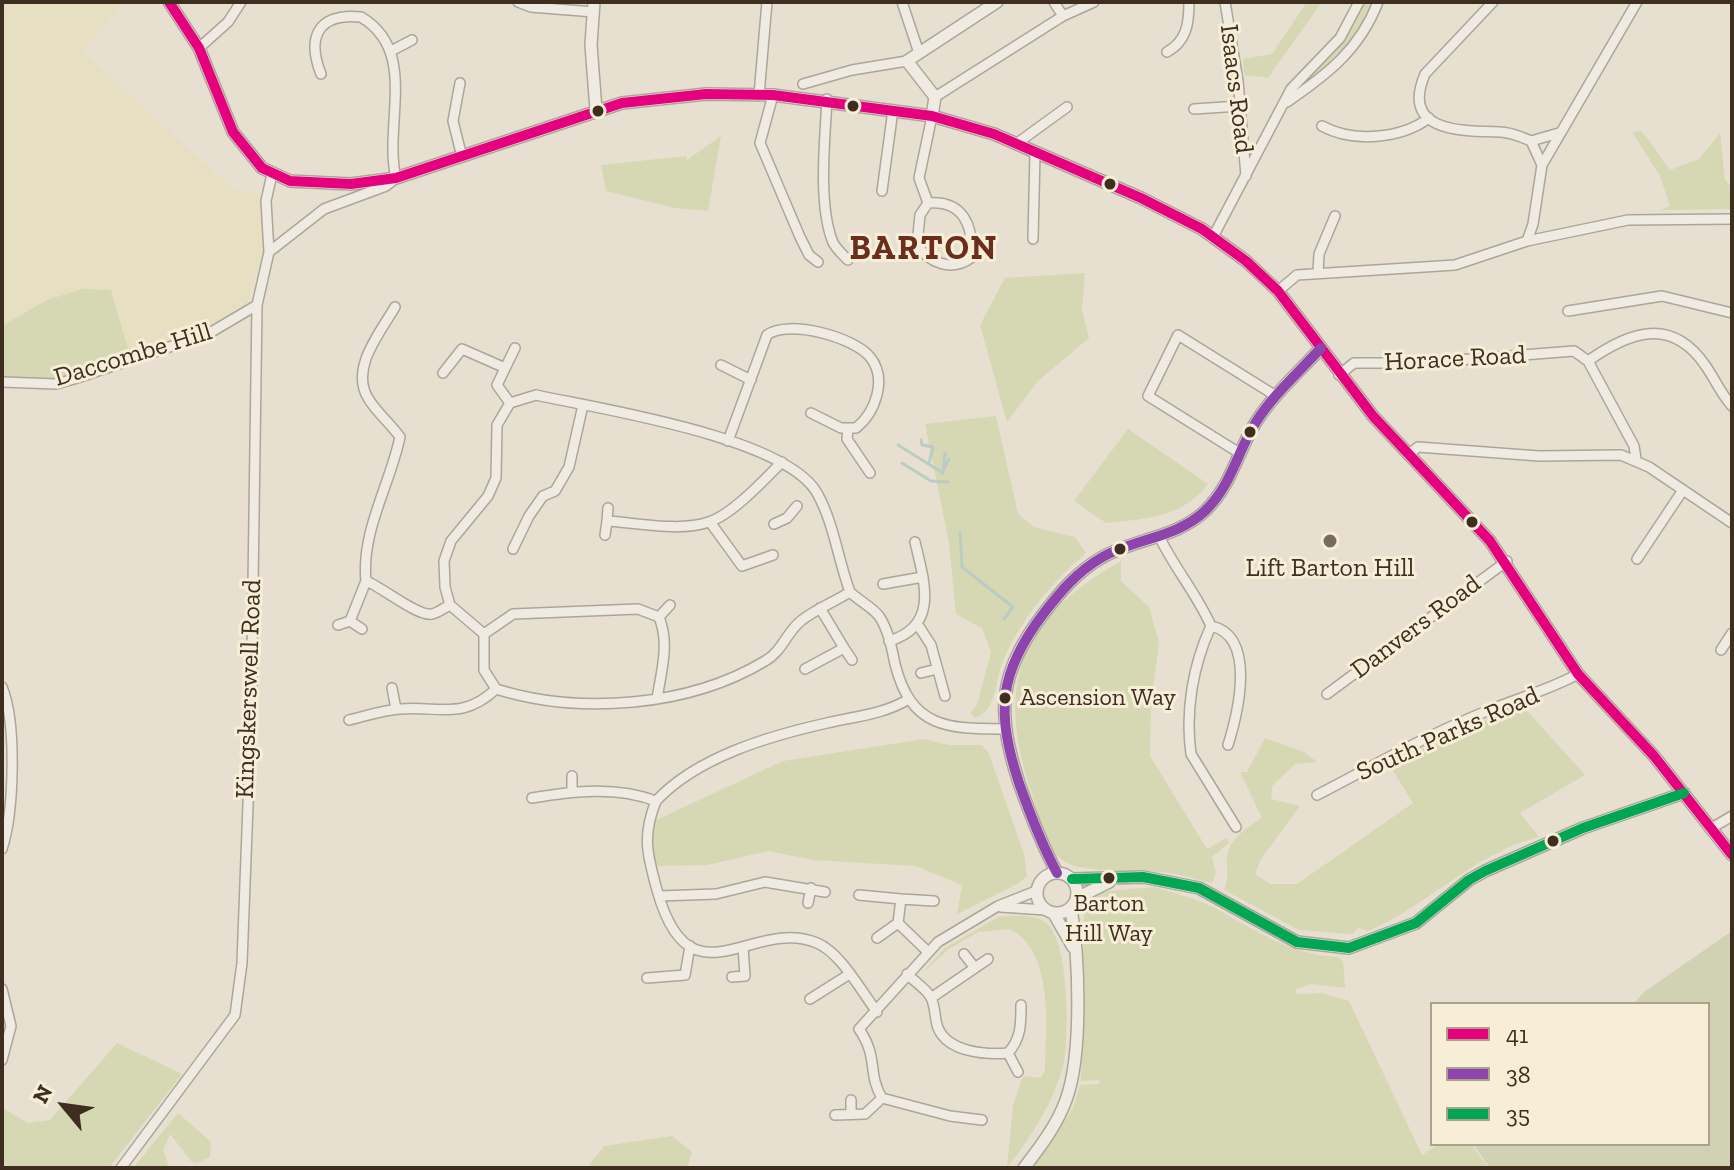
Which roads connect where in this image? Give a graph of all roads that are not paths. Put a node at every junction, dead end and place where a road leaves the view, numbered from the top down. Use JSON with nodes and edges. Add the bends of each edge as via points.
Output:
{"nodes":[{"id":1,"x":169,"y":2,"type":"edge"},
{"id":2,"x":241,"y":2,"type":"edge"},
{"id":3,"x":518,"y":2,"type":"edge"},
{"id":4,"x":767,"y":2,"type":"edge"},
{"id":5,"x":902,"y":2,"type":"edge"},
{"id":6,"x":997,"y":2,"type":"edge"},
{"id":7,"x":1054,"y":2,"type":"edge"},
{"id":8,"x":1094,"y":2,"type":"edge"},
{"id":9,"x":1189,"y":2,"type":"edge"},
{"id":10,"x":1225,"y":2,"type":"edge"},
{"id":11,"x":1359,"y":2,"type":"edge"},
{"id":12,"x":1378,"y":2,"type":"edge"},
{"id":13,"x":1493,"y":2,"type":"edge"},
{"id":14,"x":1637,"y":2,"type":"edge"},
{"id":15,"x":594,"y":7,"type":"edge"},
{"id":16,"x":1063,"y":16,"type":"junction"},
{"id":17,"x":412,"y":40,"type":"dead end"},
{"id":18,"x":199,"y":48,"type":"junction"},
{"id":19,"x":391,"y":51,"type":"junction"},
{"id":20,"x":1167,"y":52,"type":"dead end"},
{"id":21,"x":919,"y":53,"type":"junction"},
{"id":22,"x":907,"y":61,"type":"junction"},
{"id":23,"x":321,"y":74,"type":"dead end"},
{"id":24,"x":460,"y":83,"type":"dead end"},
{"id":25,"x":803,"y":84,"type":"dead end"},
{"id":26,"x":759,"y":95,"type":"junction"},
{"id":27,"x":773,"y":95,"type":"junction"},
{"id":28,"x":935,"y":97,"type":"junction"},
{"id":29,"x":827,"y":99,"type":"junction"},
{"id":30,"x":1284,"y":104,"type":"junction"},
{"id":31,"x":1240,"y":106,"type":"junction"},
{"id":32,"x":1067,"y":107,"type":"dead end"},
{"id":33,"x":1194,"y":109,"type":"dead end"},
{"id":34,"x":596,"y":110,"type":"junction"},
{"id":35,"x":893,"y":110,"type":"junction"},
{"id":36,"x":932,"y":116,"type":"junction"},
{"id":37,"x":1429,"y":118,"type":"junction"},
{"id":38,"x":1322,"y":126,"type":"dead end"},
{"id":39,"x":1559,"y":133,"type":"junction"},
{"id":40,"x":1531,"y":141,"type":"junction"},
{"id":41,"x":1016,"y":144,"type":"junction"},
{"id":42,"x":1035,"y":153,"type":"junction"},
{"id":43,"x":462,"y":157,"type":"junction"},
{"id":44,"x":1542,"y":165,"type":"junction"},
{"id":45,"x":272,"y":174,"type":"junction"},
{"id":46,"x":1246,"y":176,"type":"junction"},
{"id":47,"x":396,"y":178,"type":"junction"},
{"id":48,"x":882,"y":191,"type":"dead end"},
{"id":49,"x":928,"y":203,"type":"junction"},
{"id":50,"x":1335,"y":216,"type":"dead end"},
{"id":51,"x":1732,"y":219,"type":"edge"},
{"id":52,"x":1214,"y":235,"type":"junction"},
{"id":53,"x":1033,"y":239,"type":"dead end"},
{"id":54,"x":1527,"y":241,"type":"junction"},
{"id":55,"x":269,"y":252,"type":"junction"},
{"id":56,"x":848,"y":260,"type":"dead end"},
{"id":57,"x":818,"y":262,"type":"dead end"},
{"id":58,"x":1318,"y":273,"type":"junction"},
{"id":59,"x":1278,"y":291,"type":"junction"},
{"id":60,"x":257,"y":305,"type":"junction"},
{"id":61,"x":395,"y":307,"type":"dead end"},
{"id":62,"x":1568,"y":311,"type":"dead end"},
{"id":63,"x":1732,"y":313,"type":"edge"},
{"id":64,"x":515,"y":348,"type":"dead end"},
{"id":65,"x":1321,"y":348,"type":"junction"},
{"id":66,"x":1588,"y":361,"type":"junction"},
{"id":67,"x":721,"y":365,"type":"dead end"},
{"id":68,"x":503,"y":367,"type":"junction"},
{"id":69,"x":443,"y":373,"type":"dead end"},
{"id":70,"x":1339,"y":375,"type":"junction"},
{"id":71,"x":751,"y":380,"type":"junction"},
{"id":72,"x":2,"y":382,"type":"edge"},
{"id":73,"x":1276,"y":396,"type":"junction"},
{"id":74,"x":510,"y":403,"type":"junction"},
{"id":75,"x":583,"y":405,"type":"junction"},
{"id":76,"x":1732,"y":406,"type":"edge"},
{"id":77,"x":811,"y":413,"type":"dead end"},
{"id":78,"x":848,"y":429,"type":"junction"},
{"id":79,"x":728,"y":441,"type":"junction"},
{"id":80,"x":1241,"y":454,"type":"junction"},
{"id":81,"x":1408,"y":455,"type":"junction"},
{"id":82,"x":1636,"y":459,"type":"junction"},
{"id":83,"x":782,"y":462,"type":"junction"},
{"id":84,"x":870,"y":473,"type":"dead end"},
{"id":85,"x":1683,"y":490,"type":"junction"},
{"id":86,"x":816,"y":492,"type":"junction"},
{"id":87,"x":608,"y":508,"type":"dead end"},
{"id":88,"x":359,"y":519,"type":"dead end"},
{"id":89,"x":607,"y":521,"type":"junction"},
{"id":90,"x":372,"y":522,"type":"junction"},
{"id":91,"x":710,"y":522,"type":"junction"},
{"id":92,"x":1732,"y":523,"type":"edge"},
{"id":93,"x":774,"y":524,"type":"dead end"},
{"id":94,"x":605,"y":535,"type":"dead end"},
{"id":95,"x":1160,"y":538,"type":"junction"},
{"id":96,"x":915,"y":542,"type":"dead end"},
{"id":97,"x":513,"y":549,"type":"dead end"},
{"id":98,"x":773,"y":555,"type":"dead end"},
{"id":99,"x":1637,"y":559,"type":"dead end"},
{"id":100,"x":1507,"y":561,"type":"junction"},
{"id":101,"x":923,"y":577,"type":"junction"},
{"id":102,"x":366,"y":581,"type":"junction"},
{"id":103,"x":883,"y":584,"type":"dead end"},
{"id":104,"x":850,"y":592,"type":"junction"},
{"id":105,"x":450,"y":605,"type":"junction"},
{"id":106,"x":670,"y":605,"type":"dead end"},
{"id":107,"x":820,"y":608,"type":"junction"},
{"id":108,"x":659,"y":617,"type":"junction"},
{"id":109,"x":350,"y":621,"type":"junction"},
{"id":110,"x":338,"y":625,"type":"dead end"},
{"id":111,"x":918,"y":625,"type":"junction"},
{"id":112,"x":1211,"y":626,"type":"junction"},
{"id":113,"x":362,"y":629,"type":"dead end"},
{"id":114,"x":1732,"y":633,"type":"edge"},
{"id":115,"x":484,"y":634,"type":"junction"},
{"id":116,"x":889,"y":641,"type":"junction"},
{"id":117,"x":844,"y":648,"type":"junction"},
{"id":118,"x":1721,"y":650,"type":"dead end"},
{"id":119,"x":852,"y":660,"type":"dead end"},
{"id":120,"x":805,"y":669,"type":"dead end"},
{"id":121,"x":937,"y":669,"type":"junction"},
{"id":122,"x":921,"y":673,"type":"dead end"},
{"id":123,"x":1578,"y":674,"type":"junction"},
{"id":124,"x":2,"y":687,"type":"edge"},
{"id":125,"x":392,"y":688,"type":"dead end"},
{"id":126,"x":496,"y":689,"type":"junction"},
{"id":127,"x":1327,"y":694,"type":"dead end"},
{"id":128,"x":945,"y":696,"type":"dead end"},
{"id":129,"x":657,"y":699,"type":"junction"},
{"id":130,"x":909,"y":699,"type":"junction"},
{"id":131,"x":396,"y":709,"type":"junction"},
{"id":132,"x":349,"y":720,"type":"dead end"},
{"id":133,"x":1005,"y":729,"type":"junction"},
{"id":134,"x":1228,"y":745,"type":"dead end"},
{"id":135,"x":572,"y":776,"type":"dead end"},
{"id":136,"x":572,"y":791,"type":"junction"},
{"id":137,"x":1684,"y":793,"type":"junction"},
{"id":138,"x":1317,"y":795,"type":"dead end"},
{"id":139,"x":532,"y":798,"type":"dead end"},
{"id":140,"x":656,"y":801,"type":"junction"},
{"id":141,"x":1732,"y":816,"type":"edge"},
{"id":142,"x":1236,"y":827,"type":"dead end"},
{"id":143,"x":1710,"y":829,"type":"junction"},
{"id":144,"x":1038,"y":839,"type":"junction"},
{"id":145,"x":2,"y":849,"type":"edge"},
{"id":146,"x":1732,"y":855,"type":"edge"},
{"id":147,"x":1057,"y":873,"type":"junction"},
{"id":148,"x":1043,"y":878,"type":"junction"},
{"id":149,"x":1072,"y":879,"type":"junction"},
{"id":150,"x":1116,"y":879,"type":"junction"},
{"id":151,"x":811,"y":888,"type":"junction"},
{"id":152,"x":1036,"y":891,"type":"junction"},
{"id":153,"x":825,"y":892,"type":"dead end"},
{"id":154,"x":859,"y":895,"type":"dead end"},
{"id":155,"x":659,"y":896,"type":"junction"},
{"id":156,"x":901,"y":899,"type":"junction"},
{"id":157,"x":934,"y":901,"type":"dead end"},
{"id":158,"x":808,"y":903,"type":"dead end"},
{"id":159,"x":1074,"y":903,"type":"junction"},
{"id":160,"x":998,"y":906,"type":"junction"},
{"id":161,"x":1050,"y":912,"type":"junction"},
{"id":162,"x":898,"y":923,"type":"junction"},
{"id":163,"x":877,"y":938,"type":"dead end"},
{"id":164,"x":690,"y":946,"type":"junction"},
{"id":165,"x":743,"y":947,"type":"junction"},
{"id":166,"x":927,"y":951,"type":"junction"},
{"id":167,"x":1075,"y":951,"type":"junction"},
{"id":168,"x":964,"y":954,"type":"dead end"},
{"id":169,"x":988,"y":959,"type":"dead end"},
{"id":170,"x":975,"y":968,"type":"junction"},
{"id":171,"x":907,"y":974,"type":"junction"},
{"id":172,"x":848,"y":975,"type":"junction"},
{"id":173,"x":745,"y":976,"type":"junction"},
{"id":174,"x":732,"y":977,"type":"dead end"},
{"id":175,"x":647,"y":978,"type":"dead end"},
{"id":176,"x":2,"y":989,"type":"edge"},
{"id":177,"x":746,"y":989,"type":"dead end"},
{"id":178,"x":823,"y":991,"type":"junction"},
{"id":179,"x":931,"y":998,"type":"junction"},
{"id":180,"x":810,"y":999,"type":"dead end"},
{"id":181,"x":830,"y":1000,"type":"dead end"},
{"id":182,"x":1021,"y":1005,"type":"dead end"},
{"id":183,"x":877,"y":1012,"type":"junction"},
{"id":184,"x":1008,"y":1053,"type":"junction"},
{"id":185,"x":2,"y":1060,"type":"edge"},
{"id":186,"x":1018,"y":1072,"type":"dead end"},
{"id":187,"x":882,"y":1098,"type":"junction"},
{"id":188,"x":851,"y":1100,"type":"dead end"},
{"id":189,"x":952,"y":1104,"type":"dead end"},
{"id":190,"x":851,"y":1114,"type":"junction"},
{"id":191,"x":835,"y":1115,"type":"dead end"},
{"id":192,"x":950,"y":1116,"type":"junction"},
{"id":193,"x":982,"y":1120,"type":"dead end"},
{"id":194,"x":121,"y":1168,"type":"edge"},
{"id":195,"x":1024,"y":1168,"type":"edge"}],
"edges":[{"from":1,"to":18,"type":"street"},
{"from":2,"to":18,"type":"street"},
{"from":3,"to":15,"type":"street","via":[[531,7]]},
{"from":4,"to":26,"type":"street"},
{"from":5,"to":21,"type":"street"},
{"from":6,"to":21,"type":"street"},
{"from":7,"to":16,"type":"street"},
{"from":8,"to":16,"type":"street"},
{"from":9,"to":20,"type":"street","via":[[1189,26],[1178,46]]},
{"from":10,"to":31,"type":"street","name":"Isaacs Road"},
{"from":11,"to":30,"type":"street","via":[[1340,38],[1294,85]]},
{"from":12,"to":30,"type":"street","via":[[1347,56]]},
{"from":13,"to":37,"type":"street","via":[[1425,74],[1420,95]]},
{"from":14,"to":39,"type":"street"},
{"from":15,"to":34,"type":"street"},
{"from":16,"to":28,"type":"street"},
{"from":17,"to":19,"type":"street"},
{"from":18,"to":45,"type":"street","via":[[233,132],[252,159]]},
{"from":19,"to":23,"type":"street","via":[[379,30],[361,17],[332,19],[315,38]]},
{"from":19,"to":47,"type":"street","via":[[396,94],[391,160]]},
{"from":21,"to":22,"type":"street"},
{"from":22,"to":25,"type":"street"},
{"from":22,"to":28,"type":"street"},
{"from":24,"to":43,"type":"street","via":[[453,121]]},
{"from":26,"to":27,"type":"street"},
{"from":26,"to":34,"type":"street","via":[[706,94]]},
{"from":27,"to":29,"type":"street"},
{"from":27,"to":57,"type":"street","via":[[760,143],[800,237]]},
{"from":28,"to":36,"type":"street"},
{"from":29,"to":35,"type":"street"},
{"from":29,"to":56,"type":"street","via":[[827,214],[832,242]]},
{"from":30,"to":46,"type":"street"},
{"from":31,"to":33,"type":"street"},
{"from":31,"to":46,"type":"street","name":"Isaacs Road"},
{"from":32,"to":41,"type":"street"},
{"from":34,"to":43,"type":"street"},
{"from":35,"to":36,"type":"street"},
{"from":35,"to":48,"type":"street"},
{"from":36,"to":41,"type":"street"},
{"from":36,"to":49,"type":"street","via":[[919,178]]},
{"from":37,"to":38,"type":"street","via":[[1413,131],[1386,134],[1337,135]]},
{"from":37,"to":40,"type":"street","via":[[1452,132],[1501,132]]},
{"from":39,"to":40,"type":"street"},
{"from":39,"to":44,"type":"street"},
{"from":40,"to":44,"type":"street"},
{"from":41,"to":42,"type":"street"},
{"from":42,"to":52,"type":"street"},
{"from":42,"to":53,"type":"street"},
{"from":43,"to":47,"type":"street"},
{"from":44,"to":54,"type":"street"},
{"from":45,"to":47,"type":"street","via":[[309,184]]},
{"from":45,"to":55,"type":"street","name":"Kingskerswell Road","via":[[266,201]]},
{"from":46,"to":52,"type":"street"},
{"from":47,"to":55,"type":"street","via":[[324,209]]},
{"from":49,"to":49,"type":"street","via":[[965,217],[972,229],[971,258],[966,262],[952,266],[922,252],[917,231]]},
{"from":50,"to":58,"type":"street","via":[[1319,254]]},
{"from":51,"to":54,"type":"street","via":[[1628,220]]},
{"from":52,"to":59,"type":"street"},
{"from":54,"to":58,"type":"street","via":[[1455,265]]},
{"from":55,"to":60,"type":"street","name":"Kingskerswell Road"},
{"from":58,"to":59,"type":"street","via":[[1297,275]]},
{"from":59,"to":65,"type":"street"},
{"from":60,"to":72,"type":"street","name":"Daccombe Hill","via":[[208,334],[74,379],[56,384]]},
{"from":60,"to":194,"type":"street","name":"Kingskerswell Road","via":[[251,725],[242,963],[235,1015]]},
{"from":61,"to":90,"type":"street","via":[[362,368],[361,385],[369,401],[400,437]]},
{"from":62,"to":63,"type":"street","via":[[1662,296]]},
{"from":64,"to":68,"type":"street"},
{"from":65,"to":70,"type":"street"},
{"from":65,"to":73,"type":"street"},
{"from":66,"to":70,"type":"street","name":"Horace Road","via":[[1574,351],[1354,363]]},
{"from":66,"to":76,"type":"street","via":[[1633,334],[1668,335],[1690,347]]},
{"from":66,"to":82,"type":"street"},
{"from":67,"to":71,"type":"street"},
{"from":68,"to":69,"type":"street","via":[[462,349]]},
{"from":68,"to":74,"type":"street","via":[[497,385]]},
{"from":70,"to":81,"type":"street"},
{"from":71,"to":78,"type":"street","via":[[767,335],[784,326],[827,334],[858,347],[870,356],[879,381],[871,411],[856,428]]},
{"from":71,"to":79,"type":"street"},
{"from":73,"to":80,"type":"street","via":[[1255,422]]},
{"from":73,"to":80,"type":"street","via":[[1178,335],[1148,396]]},
{"from":74,"to":75,"type":"street","via":[[536,395]]},
{"from":74,"to":105,"type":"street","via":[[497,425],[496,478],[446,550]]},
{"from":75,"to":79,"type":"street"},
{"from":75,"to":97,"type":"street","via":[[569,467],[555,491],[543,496]]},
{"from":77,"to":78,"type":"street"},
{"from":78,"to":84,"type":"street","via":[[847,439]]},
{"from":79,"to":83,"type":"street"},
{"from":80,"to":95,"type":"street","via":[[1230,480],[1205,511]]},
{"from":81,"to":82,"type":"street","via":[[1418,447]]},
{"from":81,"to":100,"type":"street"},
{"from":82,"to":85,"type":"street"},
{"from":83,"to":86,"type":"street"},
{"from":83,"to":91,"type":"street"},
{"from":85,"to":92,"type":"street"},
{"from":85,"to":99,"type":"street"},
{"from":86,"to":93,"type":"street"},
{"from":86,"to":104,"type":"street"},
{"from":87,"to":89,"type":"street"},
{"from":88,"to":90,"type":"street"},
{"from":89,"to":91,"type":"street"},
{"from":89,"to":94,"type":"street"},
{"from":90,"to":102,"type":"street"},
{"from":91,"to":98,"type":"street","via":[[742,566]]},
{"from":95,"to":112,"type":"street"},
{"from":95,"to":133,"type":"street","via":[[1105,556],[1058,595],[1015,656],[1003,701]]},
{"from":96,"to":101,"type":"street"},
{"from":100,"to":123,"type":"street"},
{"from":100,"to":127,"type":"street","name":"Danvers Road"},
{"from":101,"to":103,"type":"street"},
{"from":101,"to":111,"type":"street","via":[[924,607]]},
{"from":102,"to":105,"type":"street","via":[[415,611],[430,615]]},
{"from":102,"to":109,"type":"street"},
{"from":104,"to":107,"type":"street"},
{"from":104,"to":116,"type":"street","via":[[879,616]]},
{"from":105,"to":115,"type":"street"},
{"from":106,"to":108,"type":"street"},
{"from":107,"to":117,"type":"street"},
{"from":107,"to":129,"type":"street","via":[[799,622],[768,660]]},
{"from":108,"to":115,"type":"street","via":[[638,609],[513,614]]},
{"from":108,"to":129,"type":"street","via":[[665,640]]},
{"from":109,"to":110,"type":"street"},
{"from":109,"to":113,"type":"street"},
{"from":111,"to":116,"type":"street"},
{"from":111,"to":121,"type":"street","via":[[931,645]]},
{"from":112,"to":134,"type":"street","via":[[1231,636],[1241,685]]},
{"from":112,"to":142,"type":"street","via":[[1200,649],[1189,742],[1191,754]]},
{"from":114,"to":118,"type":"street"},
{"from":115,"to":126,"type":"street","via":[[484,670]]},
{"from":116,"to":130,"type":"street"},
{"from":117,"to":119,"type":"street"},
{"from":117,"to":120,"type":"street"},
{"from":121,"to":122,"type":"street"},
{"from":121,"to":128,"type":"street"},
{"from":123,"to":137,"type":"street"},
{"from":123,"to":138,"type":"street","name":"South Parks Road","via":[[1422,740]]},
{"from":124,"to":145,"type":"street","via":[[10,719],[8,823]]},
{"from":125,"to":131,"type":"street"},
{"from":126,"to":129,"type":"street","via":[[542,700],[600,704]]},
{"from":126,"to":131,"type":"street","via":[[479,705],[465,709]]},
{"from":130,"to":133,"type":"street","via":[[926,718],[955,729]]},
{"from":130,"to":140,"type":"street","via":[[888,712],[752,746],[693,771]]},
{"from":131,"to":132,"type":"street"},
{"from":133,"to":144,"type":"street"},
{"from":135,"to":136,"type":"street"},
{"from":136,"to":139,"type":"street"},
{"from":136,"to":140,"type":"street","via":[[635,793]]},
{"from":137,"to":143,"type":"street"},
{"from":137,"to":150,"type":"street","via":[[1583,828],[1485,871],[1416,923],[1349,948],[1297,942],[1199,888],[1143,877]]},
{"from":140,"to":155,"type":"street","via":[[645,827]]},
{"from":141,"to":143,"type":"street"},
{"from":143,"to":146,"type":"street"},
{"from":144,"to":147,"type":"street"},
{"from":144,"to":148,"type":"street"},
{"from":147,"to":148,"type":"street"},
{"from":147,"to":149,"type":"street"},
{"from":148,"to":152,"type":"street"},
{"from":149,"to":150,"type":"street"},
{"from":149,"to":159,"type":"street"},
{"from":150,"to":159,"type":"street"},
{"from":151,"to":153,"type":"street"},
{"from":151,"to":155,"type":"street","via":[[765,882],[716,894]]},
{"from":151,"to":158,"type":"street"},
{"from":152,"to":160,"type":"street"},
{"from":152,"to":161,"type":"street","via":[[1038,902]]},
{"from":154,"to":156,"type":"street"},
{"from":155,"to":164,"type":"street","via":[[668,926]]},
{"from":156,"to":157,"type":"street"},
{"from":156,"to":162,"type":"street"},
{"from":159,"to":161,"type":"street"},
{"from":159,"to":167,"type":"street"},
{"from":160,"to":161,"type":"street"},
{"from":160,"to":166,"type":"street"},
{"from":161,"to":167,"type":"street"},
{"from":162,"to":163,"type":"street"},
{"from":162,"to":166,"type":"street"},
{"from":164,"to":165,"type":"street","via":[[703,952]]},
{"from":164,"to":175,"type":"street","via":[[685,975]]},
{"from":165,"to":172,"type":"street","via":[[810,940],[833,954]]},
{"from":165,"to":173,"type":"street"},
{"from":166,"to":171,"type":"street"},
{"from":167,"to":195,"type":"street","via":[[1071,1084],[1054,1126]]},
{"from":168,"to":170,"type":"street"},
{"from":169,"to":170,"type":"street"},
{"from":170,"to":179,"type":"street"},
{"from":171,"to":179,"type":"street"},
{"from":171,"to":183,"type":"street"},
{"from":172,"to":178,"type":"street"},
{"from":172,"to":183,"type":"street"},
{"from":173,"to":174,"type":"street"},
{"from":173,"to":177,"type":"street"},
{"from":176,"to":185,"type":"street","via":[[11,1026]]},
{"from":178,"to":180,"type":"street"},
{"from":178,"to":181,"type":"street"},
{"from":179,"to":184,"type":"street","via":[[938,1028],[951,1041],[984,1054]]},
{"from":182,"to":184,"type":"street","via":[[1020,1034]]},
{"from":183,"to":187,"type":"street","via":[[855,1032],[871,1046],[875,1086]]},
{"from":184,"to":186,"type":"street"},
{"from":187,"to":190,"type":"street","via":[[865,1114]]},
{"from":187,"to":192,"type":"street"},
{"from":188,"to":190,"type":"street"},
{"from":189,"to":192,"type":"street"},
{"from":190,"to":191,"type":"street"},
{"from":192,"to":193,"type":"street"}]}
